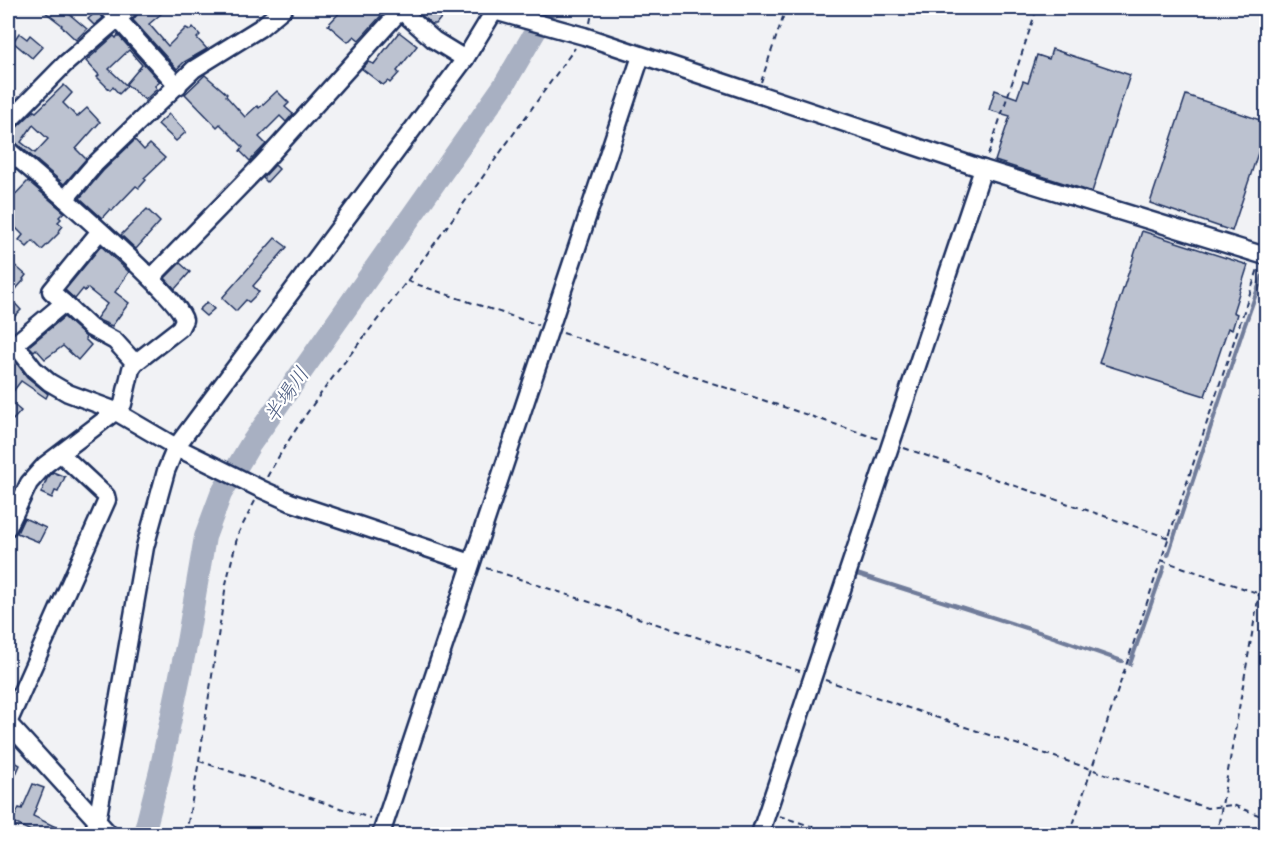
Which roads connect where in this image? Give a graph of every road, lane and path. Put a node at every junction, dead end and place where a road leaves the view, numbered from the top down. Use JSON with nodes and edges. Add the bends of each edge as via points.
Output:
{"nodes":[{"id":1,"x":284,"y":8,"type":"edge"},
{"id":2,"x":786,"y":8,"type":"edge"},
{"id":3,"x":1037,"y":8,"type":"edge"},
{"id":4,"x":399,"y":9,"type":"edge"},
{"id":5,"x":497,"y":10,"type":"edge"},
{"id":6,"x":119,"y":11,"type":"edge"},
{"id":7,"x":581,"y":35,"type":"junction"},
{"id":8,"x":641,"y":56,"type":"junction"},
{"id":9,"x":465,"y":58,"type":"junction"},
{"id":10,"x":178,"y":86,"type":"junction"},
{"id":11,"x":757,"y":94,"type":"junction"},
{"id":12,"x":8,"y":122,"type":"edge"},
{"id":13,"x":8,"y":150,"type":"edge"},
{"id":14,"x":983,"y":170,"type":"junction"},
{"id":15,"x":65,"y":199,"type":"junction"},
{"id":16,"x":100,"y":231,"type":"junction"},
{"id":17,"x":1264,"y":254,"type":"edge"},
{"id":18,"x":151,"y":278,"type":"junction"},
{"id":19,"x":407,"y":281,"type":"junction"},
{"id":20,"x":64,"y":303,"type":"junction"},
{"id":21,"x":550,"y":329,"type":"junction"},
{"id":22,"x":135,"y":363,"type":"junction"},
{"id":23,"x":116,"y":413,"type":"junction"},
{"id":24,"x":891,"y":443,"type":"junction"},
{"id":25,"x":179,"y":449,"type":"junction"},
{"id":26,"x":61,"y":454,"type":"junction"},
{"id":27,"x":259,"y":488,"type":"junction"},
{"id":28,"x":8,"y":527,"type":"edge"},
{"id":29,"x":1168,"y":538,"type":"junction"},
{"id":30,"x":1161,"y":560,"type":"junction"},
{"id":31,"x":471,"y":562,"type":"junction"},
{"id":32,"x":1259,"y":594,"type":"junction"},
{"id":33,"x":1266,"y":596,"type":"edge"},
{"id":34,"x":814,"y":676,"type":"junction"},
{"id":35,"x":8,"y":723,"type":"edge"},
{"id":36,"x":200,"y":761,"type":"junction"},
{"id":37,"x":1092,"y":770,"type":"junction"},
{"id":38,"x":1224,"y":805,"type":"junction"},
{"id":39,"x":768,"y":812,"type":"junction"},
{"id":40,"x":1266,"y":818,"type":"edge"},
{"id":41,"x":383,"y":829,"type":"edge"},
{"id":42,"x":100,"y":830,"type":"edge"},
{"id":43,"x":186,"y":834,"type":"edge"},
{"id":44,"x":419,"y":834,"type":"edge"},
{"id":45,"x":760,"y":834,"type":"edge"},
{"id":46,"x":836,"y":834,"type":"edge"},
{"id":47,"x":1070,"y":834,"type":"edge"},
{"id":48,"x":1217,"y":834,"type":"edge"}],
"edges":[{"from":1,"to":10,"type":"street","via":[[260,28],[204,61]]},
{"from":2,"to":11,"type":"path"},
{"from":3,"to":14,"type":"path"},
{"from":4,"to":9,"type":"street","via":[[434,40]]},
{"from":4,"to":18,"type":"street","via":[[262,164]]},
{"from":5,"to":7,"type":"street"},
{"from":5,"to":9,"type":"street"},
{"from":6,"to":10,"type":"street"},
{"from":6,"to":12,"type":"street"},
{"from":7,"to":8,"type":"street"},
{"from":7,"to":19,"type":"path"},
{"from":8,"to":11,"type":"street"},
{"from":8,"to":21,"type":"street"},
{"from":9,"to":25,"type":"street"},
{"from":10,"to":15,"type":"street","via":[[95,164]]},
{"from":11,"to":14,"type":"street"},
{"from":13,"to":15,"type":"street"},
{"from":14,"to":17,"type":"street"},
{"from":14,"to":24,"type":"street"},
{"from":15,"to":16,"type":"street"},
{"from":16,"to":18,"type":"street"},
{"from":16,"to":20,"type":"street","via":[[51,291]]},
{"from":17,"to":29,"type":"path"},
{"from":18,"to":22,"type":"street","via":[[181,311],[184,320],[180,328]]},
{"from":19,"to":21,"type":"path"},
{"from":19,"to":27,"type":"path","via":[[286,442]]},
{"from":20,"to":22,"type":"street","via":[[91,328],[115,341]]},
{"from":20,"to":23,"type":"street","via":[[15,344],[49,382]]},
{"from":21,"to":24,"type":"path"},
{"from":21,"to":31,"type":"street"},
{"from":22,"to":23,"type":"street","via":[[123,404]]},
{"from":23,"to":25,"type":"street"},
{"from":23,"to":26,"type":"street"},
{"from":24,"to":29,"type":"path"},
{"from":24,"to":34,"type":"street"},
{"from":25,"to":27,"type":"street"},
{"from":25,"to":42,"type":"street","via":[[166,471],[145,547]]},
{"from":26,"to":28,"type":"street","via":[[29,483]]},
{"from":26,"to":35,"type":"street","via":[[106,500]]},
{"from":27,"to":31,"type":"street","via":[[290,502]]},
{"from":27,"to":36,"type":"path","via":[[238,534],[226,584]]},
{"from":29,"to":30,"type":"path"},
{"from":30,"to":32,"type":"path"},
{"from":30,"to":37,"type":"path"},
{"from":31,"to":34,"type":"path"},
{"from":31,"to":41,"type":"street"},
{"from":32,"to":33,"type":"path"},
{"from":32,"to":38,"type":"path"},
{"from":34,"to":37,"type":"path"},
{"from":34,"to":39,"type":"street"},
{"from":35,"to":42,"type":"street"},
{"from":36,"to":41,"type":"path"},
{"from":36,"to":43,"type":"path"},
{"from":37,"to":38,"type":"path","via":[[1207,808]]},
{"from":37,"to":47,"type":"path"},
{"from":38,"to":40,"type":"path"},
{"from":38,"to":48,"type":"path"},
{"from":39,"to":45,"type":"street"},
{"from":39,"to":46,"type":"path"},
{"from":41,"to":44,"type":"path"}]}
